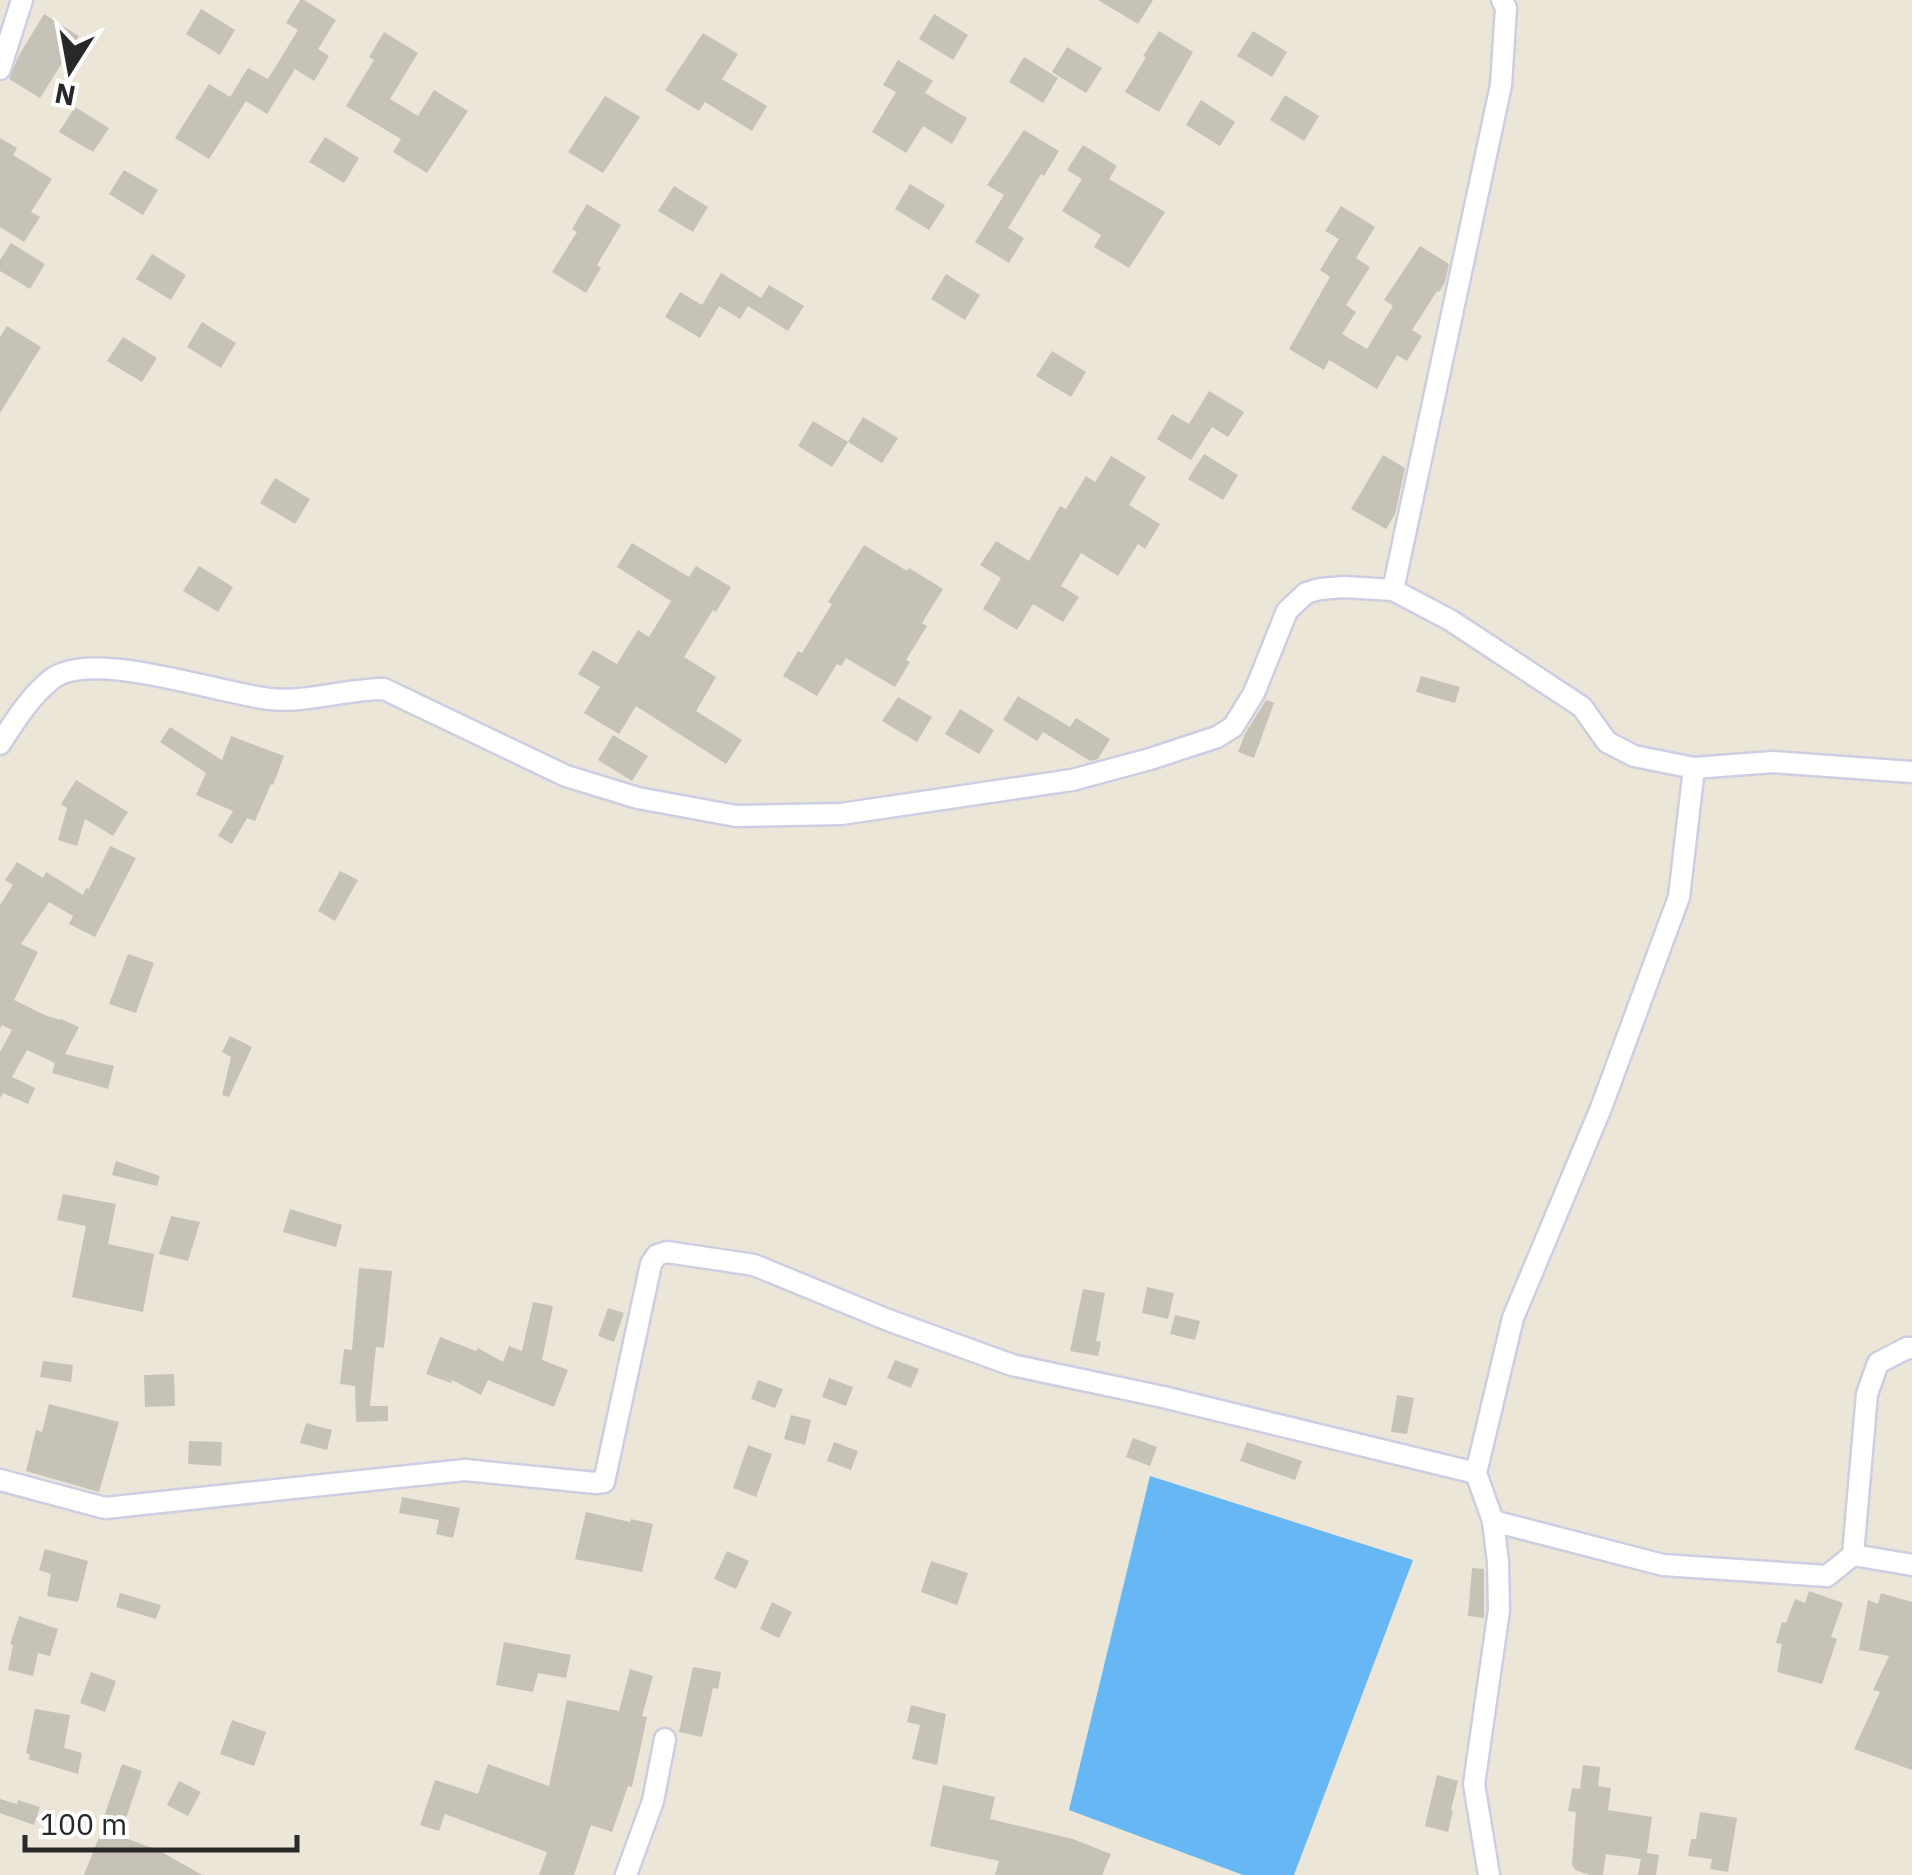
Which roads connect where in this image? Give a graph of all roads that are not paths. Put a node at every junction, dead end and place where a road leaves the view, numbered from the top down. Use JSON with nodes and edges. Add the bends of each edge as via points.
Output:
{"nodes":[{"id":1,"x":22,"y":0,"type":"edge"},
{"id":2,"x":1502,"y":0,"type":"edge"},
{"id":3,"x":0,"y":69,"type":"edge"},
{"id":4,"x":1393,"y":590,"type":"junction"},
{"id":5,"x":0,"y":744,"type":"edge"},
{"id":6,"x":1694,"y":768,"type":"junction"},
{"id":7,"x":1912,"y":772,"type":"edge"},
{"id":8,"x":1912,"y":1348,"type":"edge"},
{"id":9,"x":1476,"y":1473,"type":"junction"},
{"id":10,"x":0,"y":1480,"type":"edge"},
{"id":11,"x":1493,"y":1520,"type":"junction"},
{"id":12,"x":1853,"y":1555,"type":"junction"},
{"id":13,"x":1912,"y":1565,"type":"edge"},
{"id":14,"x":665,"y":1739,"type":"dead end"},
{"id":15,"x":626,"y":1875,"type":"edge"},
{"id":16,"x":1489,"y":1875,"type":"edge"}],
"edges":[{"from":1,"to":3,"type":"street"},
{"from":2,"to":4,"type":"street","via":[[1501,86]]},
{"from":4,"to":5,"type":"street","via":[[1306,593],[1287,611],[1254,694],[1233,727],[1217,736],[1072,780],[841,814],[736,816],[638,798],[566,776],[384,689],[272,699],[94,667],[53,678]]},
{"from":4,"to":6,"type":"street","via":[[1582,707],[1607,742],[1634,756]]},
{"from":6,"to":7,"type":"street","via":[[1773,762]]},
{"from":6,"to":9,"type":"street","via":[[1679,897],[1602,1108],[1513,1318]]},
{"from":8,"to":12,"type":"street","via":[[1878,1363],[1867,1394]]},
{"from":9,"to":10,"type":"street","via":[[1012,1365],[754,1265],[666,1252],[651,1264],[604,1482],[466,1470],[105,1508]]},
{"from":9,"to":11,"type":"street"},
{"from":11,"to":12,"type":"street","via":[[1663,1565],[1827,1576]]},
{"from":11,"to":16,"type":"street","via":[[1499,1610],[1474,1784]]},
{"from":12,"to":13,"type":"street"},
{"from":14,"to":15,"type":"street","via":[[653,1801]]}]}
